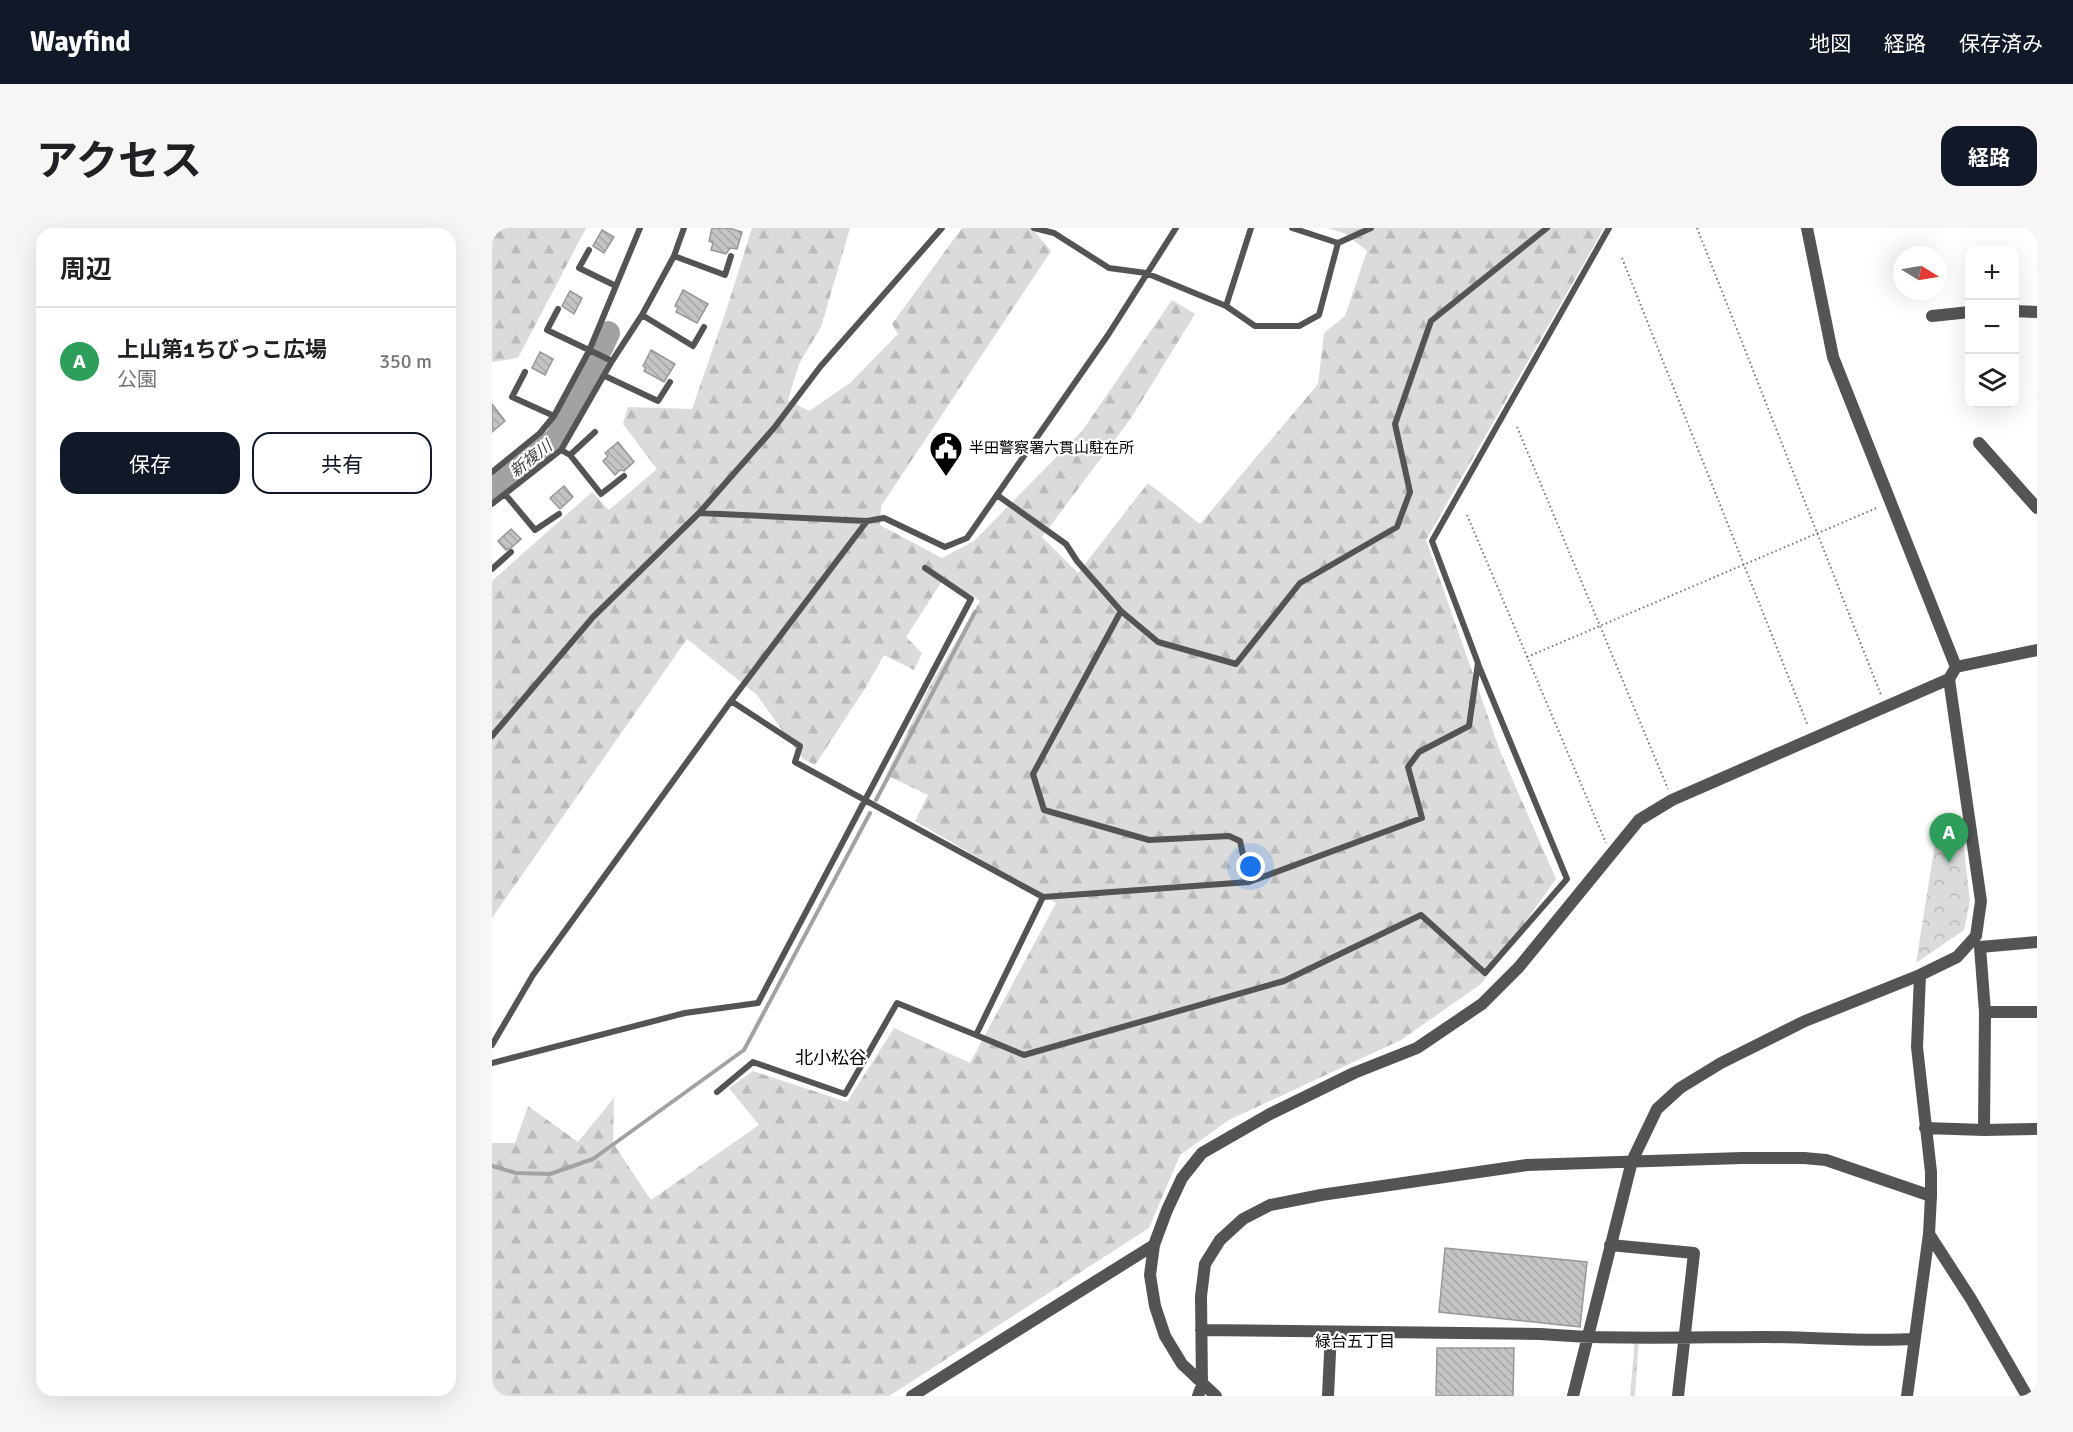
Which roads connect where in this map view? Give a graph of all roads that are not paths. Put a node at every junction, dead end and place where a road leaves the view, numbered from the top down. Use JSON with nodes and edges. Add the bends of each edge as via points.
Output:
{"nodes":[{"id":1,"x":640,"y":228,"type":"edge"},
{"id":2,"x":684,"y":228,"type":"edge"},
{"id":3,"x":942,"y":228,"type":"edge"},
{"id":4,"x":1034,"y":228,"type":"edge"},
{"id":5,"x":1176,"y":228,"type":"edge"},
{"id":6,"x":1251,"y":228,"type":"edge"},
{"id":7,"x":1292,"y":228,"type":"edge"},
{"id":8,"x":1371,"y":228,"type":"edge"},
{"id":9,"x":1547,"y":228,"type":"edge"},
{"id":10,"x":1609,"y":228,"type":"edge"},
{"id":11,"x":1807,"y":228,"type":"edge"},
{"id":12,"x":1338,"y":243,"type":"junction"},
{"id":13,"x":589,"y":250,"type":"dead end"},
{"id":14,"x":674,"y":256,"type":"junction"},
{"id":15,"x":731,"y":256,"type":"dead end"},
{"id":16,"x":1146,"y":273,"type":"junction"},
{"id":17,"x":616,"y":286,"type":"junction"},
{"id":18,"x":1226,"y":306,"type":"junction"},
{"id":19,"x":558,"y":309,"type":"dead end"},
{"id":20,"x":2019,"y":311,"type":"edge"},
{"id":21,"x":2037,"y":312,"type":"edge"},
{"id":22,"x":1965,"y":313,"type":"edge"},
{"id":23,"x":642,"y":315,"type":"junction"},
{"id":24,"x":1932,"y":316,"type":"dead end"},
{"id":25,"x":704,"y":327,"type":"dead end"},
{"id":26,"x":589,"y":351,"type":"junction"},
{"id":27,"x":612,"y":361,"type":"junction"},
{"id":28,"x":525,"y":372,"type":"dead end"},
{"id":29,"x":605,"y":376,"type":"junction"},
{"id":30,"x":670,"y":382,"type":"dead end"},
{"id":31,"x":554,"y":416,"type":"junction"},
{"id":32,"x":595,"y":432,"type":"dead end"},
{"id":33,"x":1979,"y":443,"type":"dead end"},
{"id":34,"x":561,"y":450,"type":"junction"},
{"id":35,"x":570,"y":455,"type":"junction"},
{"id":36,"x":492,"y":472,"type":"edge"},
{"id":37,"x":624,"y":476,"type":"dead end"},
{"id":38,"x":505,"y":494,"type":"junction"},
{"id":39,"x":997,"y":495,"type":"junction"},
{"id":40,"x":492,"y":504,"type":"edge"},
{"id":41,"x":2037,"y":508,"type":"edge"},
{"id":42,"x":699,"y":513,"type":"junction"},
{"id":43,"x":559,"y":514,"type":"dead end"},
{"id":44,"x":867,"y":521,"type":"junction"},
{"id":45,"x":511,"y":552,"type":"dead end"},
{"id":46,"x":925,"y":568,"type":"dead end"},
{"id":47,"x":492,"y":569,"type":"edge"},
{"id":48,"x":1121,"y":611,"type":"junction"},
{"id":49,"x":2037,"y":650,"type":"edge"},
{"id":50,"x":1478,"y":663,"type":"junction"},
{"id":51,"x":1956,"y":667,"type":"junction"},
{"id":52,"x":1949,"y":679,"type":"junction"},
{"id":53,"x":731,"y":701,"type":"junction"},
{"id":54,"x":492,"y":736,"type":"edge"},
{"id":55,"x":865,"y":799,"type":"junction"},
{"id":56,"x":1249,"y":882,"type":"junction"},
{"id":57,"x":1043,"y":897,"type":"junction"},
{"id":58,"x":2037,"y":942,"type":"edge"},
{"id":59,"x":1920,"y":975,"type":"junction"},
{"id":60,"x":2037,"y":1011,"type":"edge"},
{"id":61,"x":1986,"y":1012,"type":"junction"},
{"id":62,"x":976,"y":1035,"type":"junction"},
{"id":63,"x":492,"y":1045,"type":"edge"},
{"id":64,"x":492,"y":1063,"type":"edge"},
{"id":65,"x":717,"y":1092,"type":"dead end"},
{"id":66,"x":1925,"y":1128,"type":"junction"},
{"id":67,"x":2037,"y":1129,"type":"edge"},
{"id":68,"x":1984,"y":1130,"type":"junction"},
{"id":69,"x":1632,"y":1161,"type":"junction"},
{"id":70,"x":1931,"y":1196,"type":"junction"},
{"id":71,"x":1929,"y":1234,"type":"junction"},
{"id":72,"x":1154,"y":1245,"type":"junction"},
{"id":73,"x":1610,"y":1245,"type":"junction"},
{"id":74,"x":1201,"y":1330,"type":"junction"},
{"id":75,"x":1331,"y":1332,"type":"junction"},
{"id":76,"x":1684,"y":1337,"type":"junction"},
{"id":77,"x":1586,"y":1338,"type":"junction"},
{"id":78,"x":1914,"y":1339,"type":"junction"},
{"id":79,"x":1200,"y":1391,"type":"edge"},
{"id":80,"x":912,"y":1396,"type":"edge"},
{"id":81,"x":1216,"y":1396,"type":"edge"},
{"id":82,"x":1328,"y":1396,"type":"edge"},
{"id":83,"x":1573,"y":1396,"type":"edge"},
{"id":84,"x":1678,"y":1396,"type":"edge"},
{"id":85,"x":1907,"y":1396,"type":"edge"},
{"id":86,"x":2027,"y":1396,"type":"edge"}],
"edges":[{"from":1,"to":17,"type":"lane"},
{"from":2,"to":14,"type":"lane"},
{"from":3,"to":42,"type":"lane"},
{"from":4,"to":16,"type":"lane","via":[[1054,233],[1109,268]]},
{"from":5,"to":16,"type":"lane"},
{"from":6,"to":18,"type":"lane"},
{"from":7,"to":12,"type":"lane"},
{"from":8,"to":12,"type":"lane"},
{"from":9,"to":48,"type":"lane","via":[[1431,321],[1395,424],[1410,492],[1397,527],[1300,583],[1236,664],[1158,642]]},
{"from":10,"to":50,"type":"lane","via":[[1432,541]]},
{"from":11,"to":51,"type":"street","via":[[1833,357]]},
{"from":12,"to":18,"type":"lane","via":[[1319,315],[1299,326],[1254,326]]},
{"from":13,"to":17,"type":"lane","via":[[579,268]]},
{"from":14,"to":15,"type":"lane","via":[[725,275]]},
{"from":14,"to":23,"type":"lane"},
{"from":16,"to":18,"type":"lane"},
{"from":16,"to":39,"type":"lane"},
{"from":17,"to":26,"type":"lane"},
{"from":19,"to":26,"type":"lane","via":[[547,330]]},
{"from":20,"to":21,"type":"street"},
{"from":22,"to":24,"type":"street"},
{"from":23,"to":25,"type":"lane","via":[[693,346]]},
{"from":23,"to":27,"type":"lane"},
{"from":26,"to":27,"type":"lane"},
{"from":26,"to":31,"type":"lane"},
{"from":27,"to":29,"type":"lane"},
{"from":28,"to":31,"type":"lane","via":[[512,396]]},
{"from":29,"to":30,"type":"lane","via":[[658,401]]},
{"from":29,"to":34,"type":"lane"},
{"from":31,"to":36,"type":"lane","via":[[540,433]]},
{"from":32,"to":35,"type":"lane"},
{"from":33,"to":41,"type":"street"},
{"from":34,"to":35,"type":"lane"},
{"from":34,"to":38,"type":"lane"},
{"from":35,"to":37,"type":"lane","via":[[601,494]]},
{"from":38,"to":40,"type":"lane"},
{"from":38,"to":43,"type":"lane","via":[[535,530]]},
{"from":39,"to":44,"type":"lane","via":[[967,538],[945,547],[884,518]]},
{"from":39,"to":48,"type":"lane","via":[[1066,544]]},
{"from":42,"to":44,"type":"lane"},
{"from":42,"to":54,"type":"lane","via":[[593,618]]},
{"from":44,"to":53,"type":"lane"},
{"from":45,"to":47,"type":"lane"},
{"from":46,"to":55,"type":"lane","via":[[971,599]]},
{"from":48,"to":56,"type":"lane","via":[[1033,774],[1044,810],[1149,840],[1229,836],[1240,841]]},
{"from":49,"to":51,"type":"street"},
{"from":50,"to":56,"type":"lane","via":[[1469,726],[1419,752],[1408,767],[1422,818]]},
{"from":50,"to":62,"type":"lane","via":[[1567,879],[1485,973],[1421,915],[1284,981],[1024,1055]]},
{"from":51,"to":52,"type":"street"},
{"from":52,"to":59,"type":"street","via":[[1981,901],[1976,936],[1957,957]]},
{"from":52,"to":72,"type":"street","via":[[1672,800],[1639,820],[1519,967],[1482,1004],[1417,1048],[1270,1114],[1202,1153],[1182,1178]]},
{"from":53,"to":55,"type":"lane","via":[[800,746],[795,762]]},
{"from":53,"to":63,"type":"lane","via":[[533,975]]},
{"from":55,"to":57,"type":"lane"},
{"from":55,"to":64,"type":"lane","via":[[758,1004],[685,1013]]},
{"from":56,"to":57,"type":"lane"},
{"from":57,"to":62,"type":"lane"},
{"from":58,"to":61,"type":"street","via":[[1980,947]]},
{"from":59,"to":66,"type":"street","via":[[1917,1047]]},
{"from":59,"to":69,"type":"street","via":[[1805,1021],[1720,1063],[1680,1088],[1657,1109]]},
{"from":60,"to":61,"type":"street"},
{"from":61,"to":68,"type":"street"},
{"from":62,"to":65,"type":"lane","via":[[897,1003],[845,1094],[753,1062]]},
{"from":66,"to":68,"type":"street"},
{"from":66,"to":70,"type":"street"},
{"from":67,"to":68,"type":"street"},
{"from":69,"to":70,"type":"street","via":[[1826,1160]]},
{"from":69,"to":73,"type":"street"},
{"from":69,"to":74,"type":"street","via":[[1527,1165],[1270,1205],[1243,1219],[1220,1240],[1205,1264]]},
{"from":70,"to":71,"type":"street"},
{"from":71,"to":78,"type":"street"},
{"from":71,"to":86,"type":"street"},
{"from":72,"to":79,"type":"street","via":[[1150,1275],[1155,1306],[1165,1336]]},
{"from":72,"to":80,"type":"street"},
{"from":73,"to":76,"type":"street","via":[[1694,1253]]},
{"from":73,"to":77,"type":"street"},
{"from":74,"to":75,"type":"street"},
{"from":74,"to":79,"type":"street"},
{"from":75,"to":77,"type":"street"},
{"from":75,"to":82,"type":"street"},
{"from":76,"to":77,"type":"street"},
{"from":76,"to":78,"type":"street","via":[[1876,1342]]},
{"from":76,"to":84,"type":"street"},
{"from":77,"to":83,"type":"street"},
{"from":78,"to":85,"type":"street"},
{"from":79,"to":81,"type":"street"}]}
